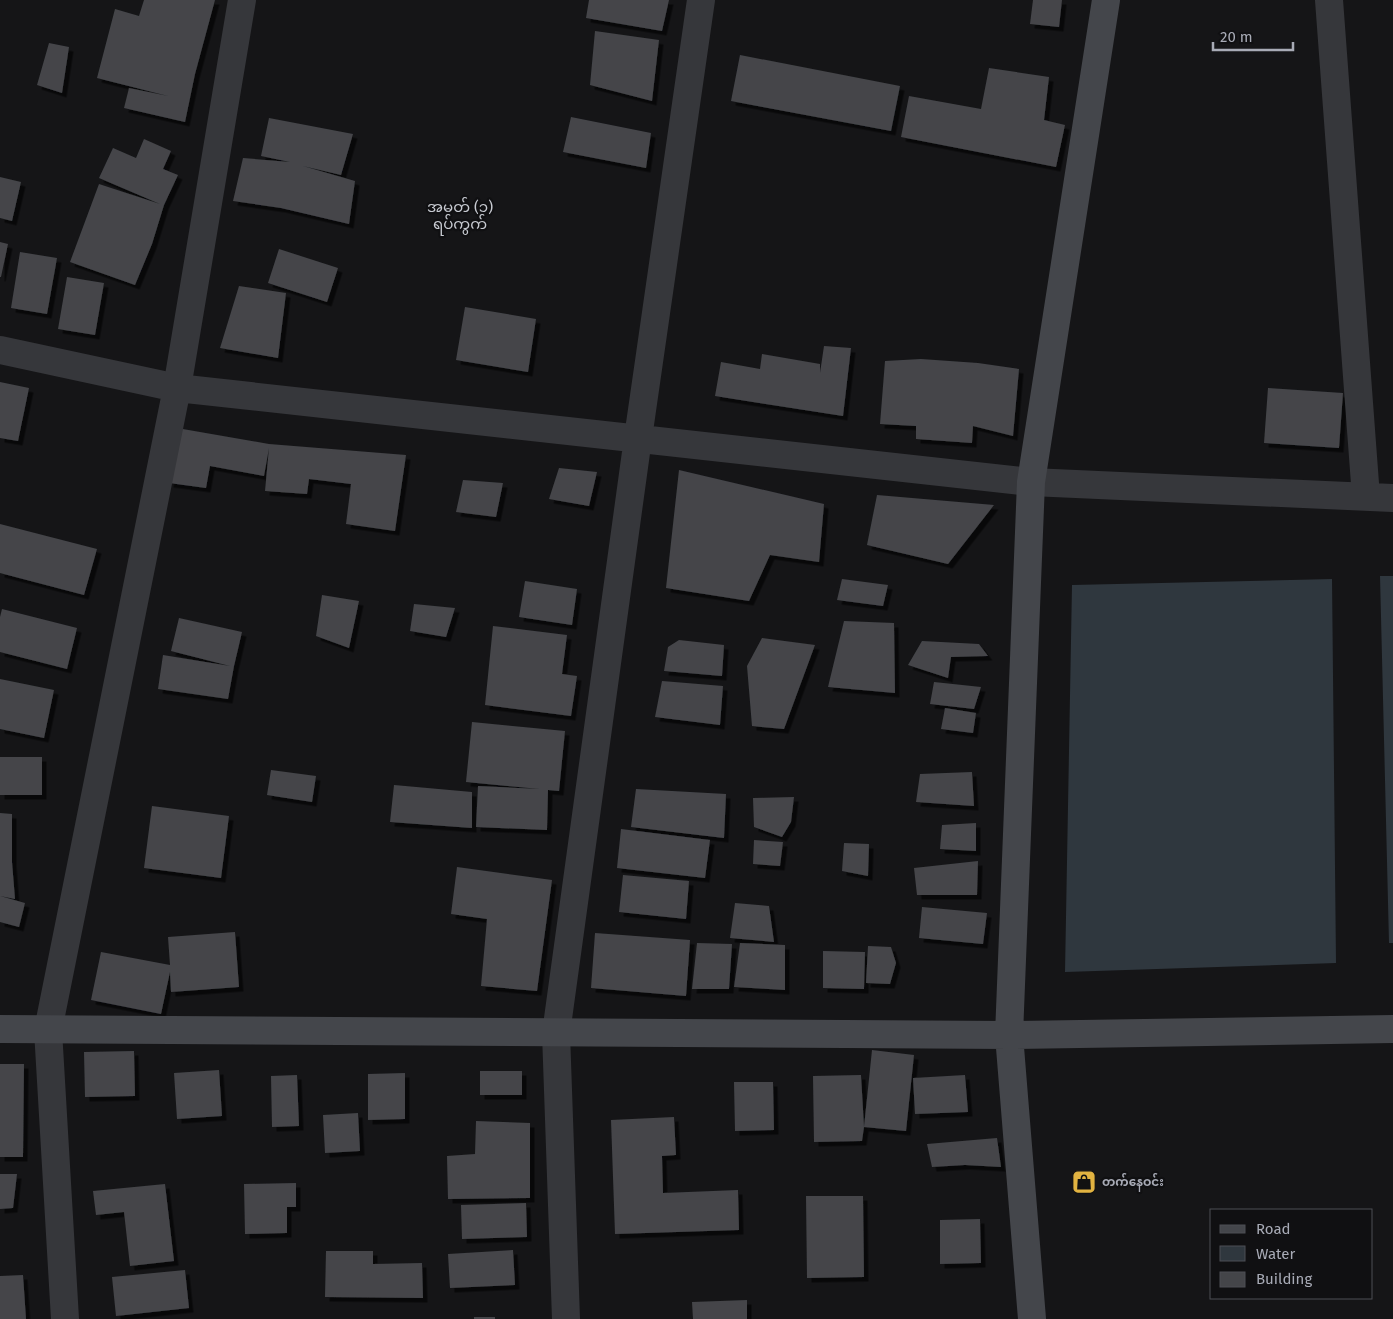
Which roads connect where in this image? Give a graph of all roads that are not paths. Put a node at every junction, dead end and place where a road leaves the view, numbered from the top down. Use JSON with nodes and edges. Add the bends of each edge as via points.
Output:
{"nodes":[{"id":1,"x":242,"y":0,"type":"edge"},
{"id":2,"x":702,"y":0,"type":"edge"},
{"id":3,"x":1106,"y":0,"type":"edge"},
{"id":4,"x":1330,"y":0,"type":"edge"},
{"id":5,"x":0,"y":350,"type":"edge"},
{"id":6,"x":177,"y":388,"type":"junction"},
{"id":7,"x":638,"y":438,"type":"junction"},
{"id":8,"x":1031,"y":482,"type":"junction"},
{"id":9,"x":1366,"y":497,"type":"junction"},
{"id":10,"x":1393,"y":498,"type":"edge"},
{"id":11,"x":0,"y":1029,"type":"edge"},
{"id":12,"x":1393,"y":1029,"type":"edge"},
{"id":13,"x":48,"y":1030,"type":"junction"},
{"id":14,"x":556,"y":1033,"type":"junction"},
{"id":15,"x":1010,"y":1035,"type":"junction"},
{"id":16,"x":65,"y":1319,"type":"edge"},
{"id":17,"x":566,"y":1319,"type":"edge"},
{"id":18,"x":1032,"y":1319,"type":"edge"}],
"edges":[{"from":1,"to":6,"type":"street"},
{"from":2,"to":7,"type":"street"},
{"from":3,"to":8,"type":"street"},
{"from":4,"to":9,"type":"street"},
{"from":5,"to":6,"type":"street"},
{"from":6,"to":7,"type":"street"},
{"from":6,"to":13,"type":"street"},
{"from":7,"to":8,"type":"street"},
{"from":7,"to":14,"type":"street"},
{"from":8,"to":9,"type":"street"},
{"from":8,"to":15,"type":"street"},
{"from":9,"to":10,"type":"street"},
{"from":11,"to":13,"type":"street"},
{"from":12,"to":15,"type":"street"},
{"from":13,"to":14,"type":"street"},
{"from":13,"to":16,"type":"street"},
{"from":14,"to":15,"type":"street"},
{"from":14,"to":17,"type":"street"},
{"from":15,"to":18,"type":"street"}]}
